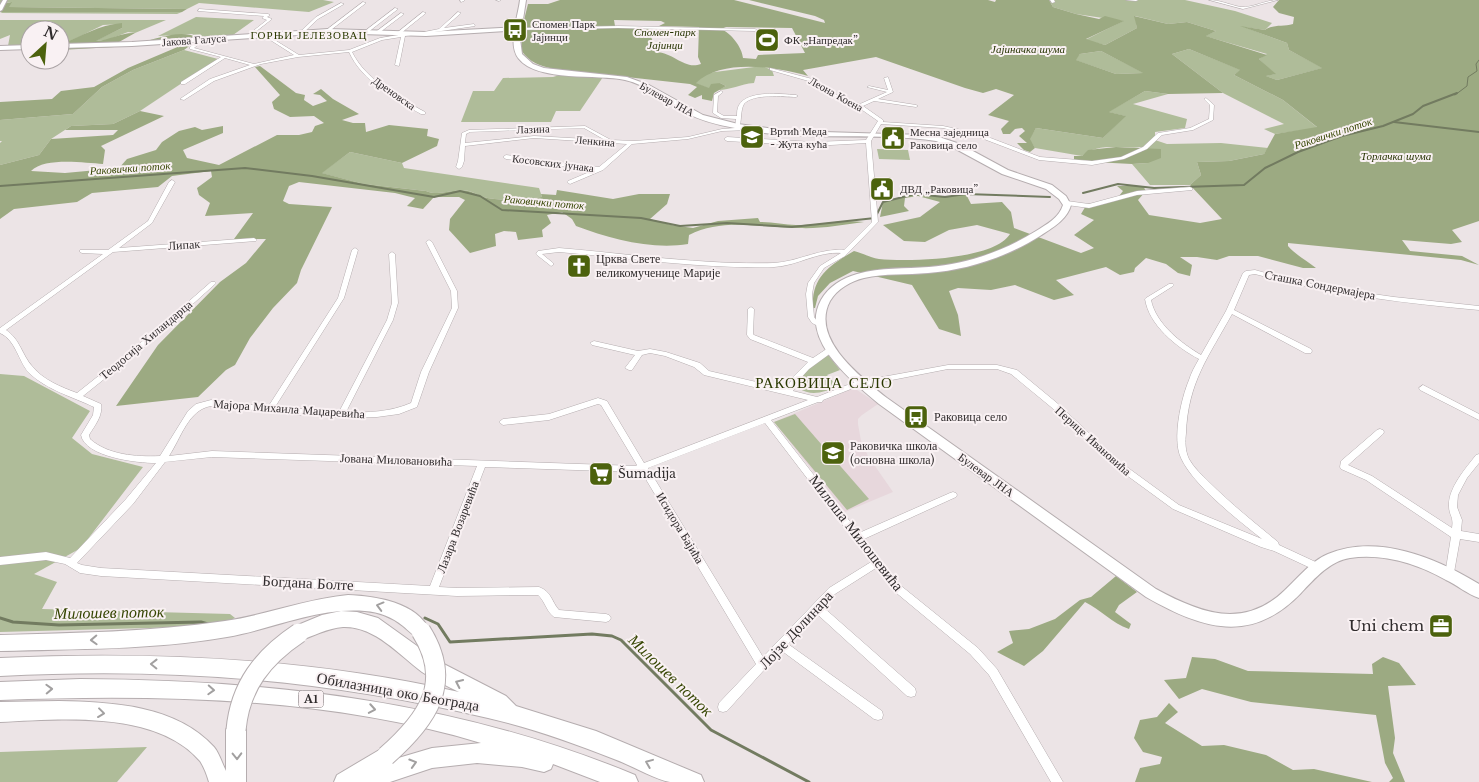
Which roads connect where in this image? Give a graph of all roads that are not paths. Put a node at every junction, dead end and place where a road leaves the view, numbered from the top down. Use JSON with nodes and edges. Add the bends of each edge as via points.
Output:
{"nodes":[{"id":1,"x":5,"y":0,"type":"edge"},
{"id":2,"x":523,"y":0,"type":"edge"},
{"id":3,"x":1128,"y":0,"type":"edge"},
{"id":4,"x":1136,"y":0,"type":"edge"},
{"id":5,"x":1211,"y":0,"type":"edge"},
{"id":6,"x":1276,"y":0,"type":"edge"},
{"id":7,"x":364,"y":3,"type":"dead end"},
{"id":8,"x":342,"y":4,"type":"dead end"},
{"id":9,"x":396,"y":9,"type":"dead end"},
{"id":10,"x":0,"y":10,"type":"edge"},
{"id":11,"x":198,"y":10,"type":"dead end"},
{"id":12,"x":424,"y":13,"type":"dead end"},
{"id":13,"x":459,"y":13,"type":"dead end"},
{"id":14,"x":402,"y":14,"type":"dead end"},
{"id":15,"x":474,"y":25,"type":"dead end"},
{"id":16,"x":519,"y":28,"type":"junction"},
{"id":17,"x":755,"y":30,"type":"dead end"},
{"id":18,"x":439,"y":31,"type":"junction"},
{"id":19,"x":326,"y":32,"type":"junction"},
{"id":20,"x":366,"y":32,"type":"junction"},
{"id":21,"x":378,"y":32,"type":"junction"},
{"id":22,"x":301,"y":33,"type":"junction"},
{"id":23,"x":401,"y":34,"type":"junction"},
{"id":24,"x":414,"y":34,"type":"junction"},
{"id":25,"x":265,"y":35,"type":"junction"},
{"id":26,"x":249,"y":36,"type":"junction"},
{"id":27,"x":203,"y":39,"type":"junction"},
{"id":28,"x":70,"y":46,"type":"edge"},
{"id":29,"x":20,"y":47,"type":"edge"},
{"id":30,"x":0,"y":48,"type":"edge"},
{"id":31,"x":350,"y":51,"type":"junction"},
{"id":32,"x":298,"y":56,"type":"junction"},
{"id":33,"x":224,"y":57,"type":"junction"},
{"id":34,"x":255,"y":65,"type":"junction"},
{"id":35,"x":397,"y":65,"type":"dead end"},
{"id":36,"x":772,"y":69,"type":"dead end"},
{"id":37,"x":886,"y":78,"type":"dead end"},
{"id":38,"x":182,"y":83,"type":"dead end"},
{"id":39,"x":869,"y":87,"type":"dead end"},
{"id":40,"x":721,"y":92,"type":"dead end"},
{"id":41,"x":891,"y":92,"type":"junction"},
{"id":42,"x":796,"y":96,"type":"dead end"},
{"id":43,"x":182,"y":99,"type":"dead end"},
{"id":44,"x":1206,"y":99,"type":"dead end"},
{"id":45,"x":873,"y":100,"type":"junction"},
{"id":46,"x":860,"y":106,"type":"junction"},
{"id":47,"x":916,"y":106,"type":"dead end"},
{"id":48,"x":423,"y":113,"type":"dead end"},
{"id":49,"x":739,"y":118,"type":"junction"},
{"id":50,"x":881,"y":122,"type":"junction"},
{"id":51,"x":737,"y":127,"type":"junction"},
{"id":52,"x":749,"y":128,"type":"junction"},
{"id":53,"x":870,"y":138,"type":"junction"},
{"id":54,"x":727,"y":139,"type":"dead end"},
{"id":55,"x":610,"y":142,"type":"junction"},
{"id":56,"x":631,"y":143,"type":"junction"},
{"id":57,"x":463,"y":145,"type":"junction"},
{"id":58,"x":506,"y":157,"type":"dead end"},
{"id":59,"x":458,"y":167,"type":"dead end"},
{"id":60,"x":601,"y":169,"type":"junction"},
{"id":61,"x":172,"y":182,"type":"dead end"},
{"id":62,"x":570,"y":182,"type":"dead end"},
{"id":63,"x":1190,"y":189,"type":"dead end"},
{"id":64,"x":1067,"y":203,"type":"junction"},
{"id":65,"x":254,"y":240,"type":"dead end"},
{"id":66,"x":429,"y":242,"type":"dead end"},
{"id":67,"x":355,"y":250,"type":"dead end"},
{"id":68,"x":82,"y":251,"type":"dead end"},
{"id":69,"x":112,"y":251,"type":"junction"},
{"id":70,"x":846,"y":252,"type":"junction"},
{"id":71,"x":392,"y":254,"type":"dead end"},
{"id":72,"x":551,"y":264,"type":"dead end"},
{"id":73,"x":213,"y":283,"type":"dead end"},
{"id":74,"x":1171,"y":285,"type":"dead end"},
{"id":75,"x":1479,"y":308,"type":"edge"},
{"id":76,"x":751,"y":309,"type":"dead end"},
{"id":77,"x":1231,"y":311,"type":"junction"},
{"id":78,"x":820,"y":325,"type":"junction"},
{"id":79,"x":1,"y":330,"type":"edge"},
{"id":80,"x":594,"y":343,"type":"dead end"},
{"id":81,"x":831,"y":350,"type":"junction"},
{"id":82,"x":1308,"y":352,"type":"dead end"},
{"id":83,"x":639,"y":354,"type":"junction"},
{"id":84,"x":1204,"y":359,"type":"junction"},
{"id":85,"x":813,"y":361,"type":"junction"},
{"id":86,"x":629,"y":368,"type":"dead end"},
{"id":87,"x":862,"y":383,"type":"junction"},
{"id":88,"x":1424,"y":388,"type":"dead end"},
{"id":89,"x":789,"y":391,"type":"junction"},
{"id":90,"x":77,"y":397,"type":"junction"},
{"id":91,"x":819,"y":400,"type":"junction"},
{"id":92,"x":270,"y":409,"type":"junction"},
{"id":93,"x":341,"y":414,"type":"junction"},
{"id":94,"x":1479,"y":417,"type":"edge"},
{"id":95,"x":766,"y":420,"type":"junction"},
{"id":96,"x":503,"y":422,"type":"dead end"},
{"id":97,"x":1380,"y":432,"type":"dead end"},
{"id":98,"x":1479,"y":457,"type":"edge"},
{"id":99,"x":164,"y":459,"type":"junction"},
{"id":100,"x":482,"y":463,"type":"junction"},
{"id":101,"x":642,"y":468,"type":"junction"},
{"id":102,"x":953,"y":495,"type":"dead end"},
{"id":103,"x":1457,"y":535,"type":"junction"},
{"id":104,"x":859,"y":537,"type":"junction"},
{"id":105,"x":1479,"y":538,"type":"edge"},
{"id":106,"x":1275,"y":544,"type":"junction"},
{"id":107,"x":0,"y":561,"type":"edge"},
{"id":108,"x":71,"y":563,"type":"junction"},
{"id":109,"x":877,"y":563,"type":"junction"},
{"id":110,"x":1322,"y":564,"type":"junction"},
{"id":111,"x":1450,"y":575,"type":"junction"},
{"id":112,"x":433,"y":590,"type":"junction"},
{"id":113,"x":1479,"y":592,"type":"edge"},
{"id":114,"x":816,"y":607,"type":"junction"},
{"id":115,"x":606,"y":618,"type":"dead end"},
{"id":116,"x":0,"y":643,"type":"edge"},
{"id":117,"x":781,"y":645,"type":"junction"},
{"id":118,"x":763,"y":666,"type":"junction"},
{"id":119,"x":0,"y":667,"type":"edge"},
{"id":120,"x":0,"y":691,"type":"edge"},
{"id":121,"x":911,"y":692,"type":"dead end"},
{"id":122,"x":723,"y":707,"type":"dead end"},
{"id":123,"x":0,"y":712,"type":"edge"},
{"id":124,"x":878,"y":715,"type":"dead end"},
{"id":125,"x":516,"y":716,"type":"junction"},
{"id":126,"x":621,"y":779,"type":"edge"},
{"id":127,"x":220,"y":782,"type":"edge"},
{"id":128,"x":236,"y":782,"type":"edge"},
{"id":129,"x":344,"y":782,"type":"edge"},
{"id":130,"x":368,"y":782,"type":"edge"},
{"id":131,"x":694,"y":782,"type":"edge"},
{"id":132,"x":1057,"y":782,"type":"edge"}],
"edges":[{"from":1,"to":10,"type":"street"},
{"from":2,"to":16,"type":"main road","name":"Булевар ЈНА"},
{"from":3,"to":4,"type":"street"},
{"from":5,"to":6,"type":"street","via":[[1243,8]]},
{"from":7,"to":19,"type":"street"},
{"from":8,"to":22,"type":"street","via":[[317,18]]},
{"from":9,"to":20,"type":"street"},
{"from":11,"to":26,"type":"street","via":[[268,14],[264,18],[270,19]]},
{"from":12,"to":23,"type":"street"},
{"from":13,"to":18,"type":"street"},
{"from":14,"to":21,"type":"street"},
{"from":15,"to":18,"type":"street","name":"Јакова Галуса"},
{"from":16,"to":17,"type":"street","via":[[608,26]]},
{"from":16,"to":24,"type":"street","name":"Јакова Галуса"},
{"from":16,"to":51,"type":"main road","name":"Булевар ЈНА","via":[[517,52],[531,65],[553,71],[634,81],[692,114]]},
{"from":18,"to":24,"type":"street","name":"Јакова Галуса"},
{"from":19,"to":20,"type":"street","name":"Јакова Галуса"},
{"from":19,"to":22,"type":"street","name":"Јакова Галуса"},
{"from":20,"to":21,"type":"street","name":"Јакова Галуса"},
{"from":21,"to":23,"type":"street","name":"Јакова Галуса"},
{"from":22,"to":25,"type":"street","name":"Јакова Галуса"},
{"from":23,"to":24,"type":"street","name":"Јакова Галуса"},
{"from":23,"to":31,"type":"street"},
{"from":23,"to":35,"type":"street"},
{"from":25,"to":26,"type":"street","name":"Јакова Галуса"},
{"from":25,"to":32,"type":"street"},
{"from":26,"to":27,"type":"street","name":"Јакова Галуса"},
{"from":27,"to":28,"type":"street","name":"Јакова Галуса"},
{"from":27,"to":33,"type":"street","via":[[191,48]]},
{"from":29,"to":30,"type":"street"},
{"from":31,"to":32,"type":"street"},
{"from":31,"to":48,"type":"street","name":"Дреновска","via":[[376,82]]},
{"from":32,"to":34,"type":"street"},
{"from":33,"to":34,"type":"street"},
{"from":33,"to":38,"type":"street"},
{"from":34,"to":43,"type":"street","via":[[208,81]]},
{"from":36,"to":46,"type":"street","name":"Леона Коена","via":[[805,77],[833,95]]},
{"from":37,"to":41,"type":"street"},
{"from":39,"to":41,"type":"street"},
{"from":40,"to":49,"type":"street","via":[[716,95],[715,113]]},
{"from":41,"to":45,"type":"street"},
{"from":42,"to":49,"type":"street","via":[[763,96],[747,100],[741,105]]},
{"from":44,"to":50,"type":"street","via":[[1212,105],[1210,122],[1192,129],[1160,134],[1142,150],[1106,162],[1045,159],[958,130]]},
{"from":45,"to":46,"type":"street"},
{"from":45,"to":47,"type":"street"},
{"from":46,"to":50,"type":"street","name":"Леона Коена"},
{"from":49,"to":51,"type":"street"},
{"from":50,"to":53,"type":"street"},
{"from":51,"to":52,"type":"main road","name":"Булевар ЈНА"},
{"from":52,"to":53,"type":"main road","name":"Булевар ЈНА"},
{"from":52,"to":56,"type":"street","name":"Ленкина"},
{"from":53,"to":54,"type":"street","via":[[806,144]]},
{"from":53,"to":64,"type":"main road","name":"Булевар ЈНА","via":[[924,136],[955,144],[1001,170],[1056,191]]},
{"from":53,"to":70,"type":"street","via":[[875,218]]},
{"from":55,"to":56,"type":"street","name":"Ленкина"},
{"from":55,"to":57,"type":"street","name":"Ленкина","via":[[534,137]]},
{"from":55,"to":57,"type":"street","name":"Лазина","via":[[585,127],[469,131],[464,134]]},
{"from":56,"to":60,"type":"street","name":"Косовских јунака"},
{"from":57,"to":59,"type":"street"},
{"from":58,"to":60,"type":"street","name":"Косовских јунака"},
{"from":60,"to":62,"type":"street","name":"Косовских јунака"},
{"from":61,"to":69,"type":"street","via":[[153,219]]},
{"from":63,"to":64,"type":"street","via":[[1137,193],[1089,206]]},
{"from":64,"to":78,"type":"main road","via":[[1063,215],[1044,230],[984,258],[942,269],[873,273],[853,278],[824,302]]},
{"from":65,"to":69,"type":"street","name":"Липак"},
{"from":66,"to":93,"type":"street","name":"Мајора Михаила Маџаревића","via":[[454,291],[455,308],[425,372],[416,403],[411,408],[394,412]]},
{"from":67,"to":92,"type":"street","via":[[341,298]]},
{"from":68,"to":69,"type":"street","name":"Липак"},
{"from":69,"to":79,"type":"street"},
{"from":70,"to":72,"type":"street","via":[[834,251],[773,265],[559,250],[540,252]]},
{"from":70,"to":78,"type":"street","via":[[822,267],[811,283],[811,317]]},
{"from":71,"to":93,"type":"street","via":[[396,304]]},
{"from":73,"to":90,"type":"street","name":"Теодосија Хиландарца"},
{"from":74,"to":84,"type":"street","via":[[1148,299],[1152,312],[1185,348]]},
{"from":75,"to":77,"type":"street","name":"Сташка Сондермајера","via":[[1331,290],[1251,271],[1246,273]]},
{"from":76,"to":85,"type":"street","via":[[752,338]]},
{"from":77,"to":82,"type":"street"},
{"from":77,"to":84,"type":"street","name":"Сташка Сондермајера"},
{"from":78,"to":81,"type":"main road","name":"Булевар ЈНА"},
{"from":79,"to":90,"type":"street","name":"Јована Миловановића","via":[[14,341],[32,372]]},
{"from":80,"to":83,"type":"street"},
{"from":81,"to":85,"type":"street"},
{"from":81,"to":87,"type":"main road","name":"Булевар ЈНА"},
{"from":83,"to":86,"type":"street"},
{"from":83,"to":89,"type":"street","via":[[650,351],[666,354],[697,365],[705,372]]},
{"from":84,"to":106,"type":"street","name":"Сташка Сондермајера","via":[[1193,377],[1186,401],[1182,441],[1184,456],[1194,472]]},
{"from":85,"to":89,"type":"street"},
{"from":87,"to":91,"type":"street","name":"Јована Миловановића"},
{"from":87,"to":106,"type":"street","name":"Перице Ивановића","via":[[955,367],[1012,370],[1117,464],[1176,507],[1264,544]]},
{"from":87,"to":110,"type":"main road","name":"Булевар ЈНА","via":[[1106,562],[1182,610],[1226,621],[1258,617],[1282,602]]},
{"from":88,"to":94,"type":"street"},
{"from":89,"to":91,"type":"street"},
{"from":90,"to":99,"type":"street","name":"Јована Миловановића","via":[[99,407],[85,435],[90,443],[128,458]]},
{"from":91,"to":95,"type":"street","name":"Јована Миловановића"},
{"from":92,"to":93,"type":"street","name":"Мајора Михаила Маџаревића"},
{"from":92,"to":99,"type":"street","name":"Мајора Михаила Маџаревића","via":[[211,403],[197,406]]},
{"from":95,"to":101,"type":"street","name":"Јована Миловановића"},
{"from":95,"to":104,"type":"street","name":"Милоша Милошевића"},
{"from":96,"to":101,"type":"street","name":"Исидора Бајића","via":[[542,419],[601,401]]},
{"from":97,"to":103,"type":"street","via":[[1345,462],[1344,467],[1369,478]]},
{"from":98,"to":103,"type":"street","via":[[1454,495]]},
{"from":99,"to":100,"type":"street","name":"Јована Миловановића","via":[[212,454]]},
{"from":99,"to":108,"type":"street","via":[[131,500]]},
{"from":100,"to":101,"type":"street","name":"Јована Миловановића"},
{"from":100,"to":112,"type":"street","name":"Лазара Возаревића"},
{"from":101,"to":118,"type":"street","name":"Исидора Бајића"},
{"from":102,"to":104,"type":"street"},
{"from":103,"to":105,"type":"street"},
{"from":103,"to":111,"type":"street"},
{"from":104,"to":109,"type":"street","name":"Милоша Милошевића"},
{"from":106,"to":110,"type":"street","name":"Перице Ивановића","via":[[1289,555]]},
{"from":107,"to":108,"type":"street","name":"Богдана Болте","via":[[46,556]]},
{"from":108,"to":112,"type":"street","name":"Богдана Болте","via":[[80,569],[102,572]]},
{"from":109,"to":114,"type":"street","name":"Лојзе Долинара","via":[[845,581]]},
{"from":109,"to":132,"type":"street","name":"Милоша Милошевића","via":[[904,595],[986,662]]},
{"from":110,"to":111,"type":"main road","via":[[1349,553],[1380,553],[1410,559]]},
{"from":111,"to":113,"type":"main road"},
{"from":112,"to":115,"type":"street","name":"Богдана Болте","via":[[539,591],[546,594],[557,614]]},
{"from":114,"to":117,"type":"street","name":"Лојзе Долинара"},
{"from":114,"to":121,"type":"street"},
{"from":129,"to":116,"type":"highway","one_way":true,"bridge":true,"via":[[386,756],[412,733],[432,698],[436,678],[432,646],[421,630],[393,610],[366,603],[336,604],[228,629],[162,636]]},
{"from":117,"to":118,"type":"street","name":"Лојзе Долинара"},
{"from":117,"to":124,"type":"street"},
{"from":118,"to":122,"type":"street","name":"Лојзе Долинара"},
{"from":125,"to":119,"type":"highway","name":"Обилазница око Београда","number":"A1","one_way":true,"via":[[401,689],[263,670],[125,664]]},
{"from":120,"to":126,"type":"highway","name":"Обилазница око Београда","number":"A1","one_way":true,"via":[[162,688],[313,700],[446,725],[530,748]]},
{"from":123,"to":127,"type":"highway","one_way":true,"via":[[84,711],[150,720],[197,742],[213,762]]},
{"from":125,"to":128,"type":"highway","one_way":true,"bridge":true,"via":[[491,697],[430,667],[371,622],[328,621],[300,633],[275,650],[250,679],[240,701],[236,730]]},
{"from":131,"to":125,"type":"highway","name":"Обилазница око Београда","number":"A1","one_way":true,"via":[[618,750]]},
{"from":130,"to":126,"type":"highway","one_way":true,"via":[[428,759],[476,752],[507,753]]}]}
